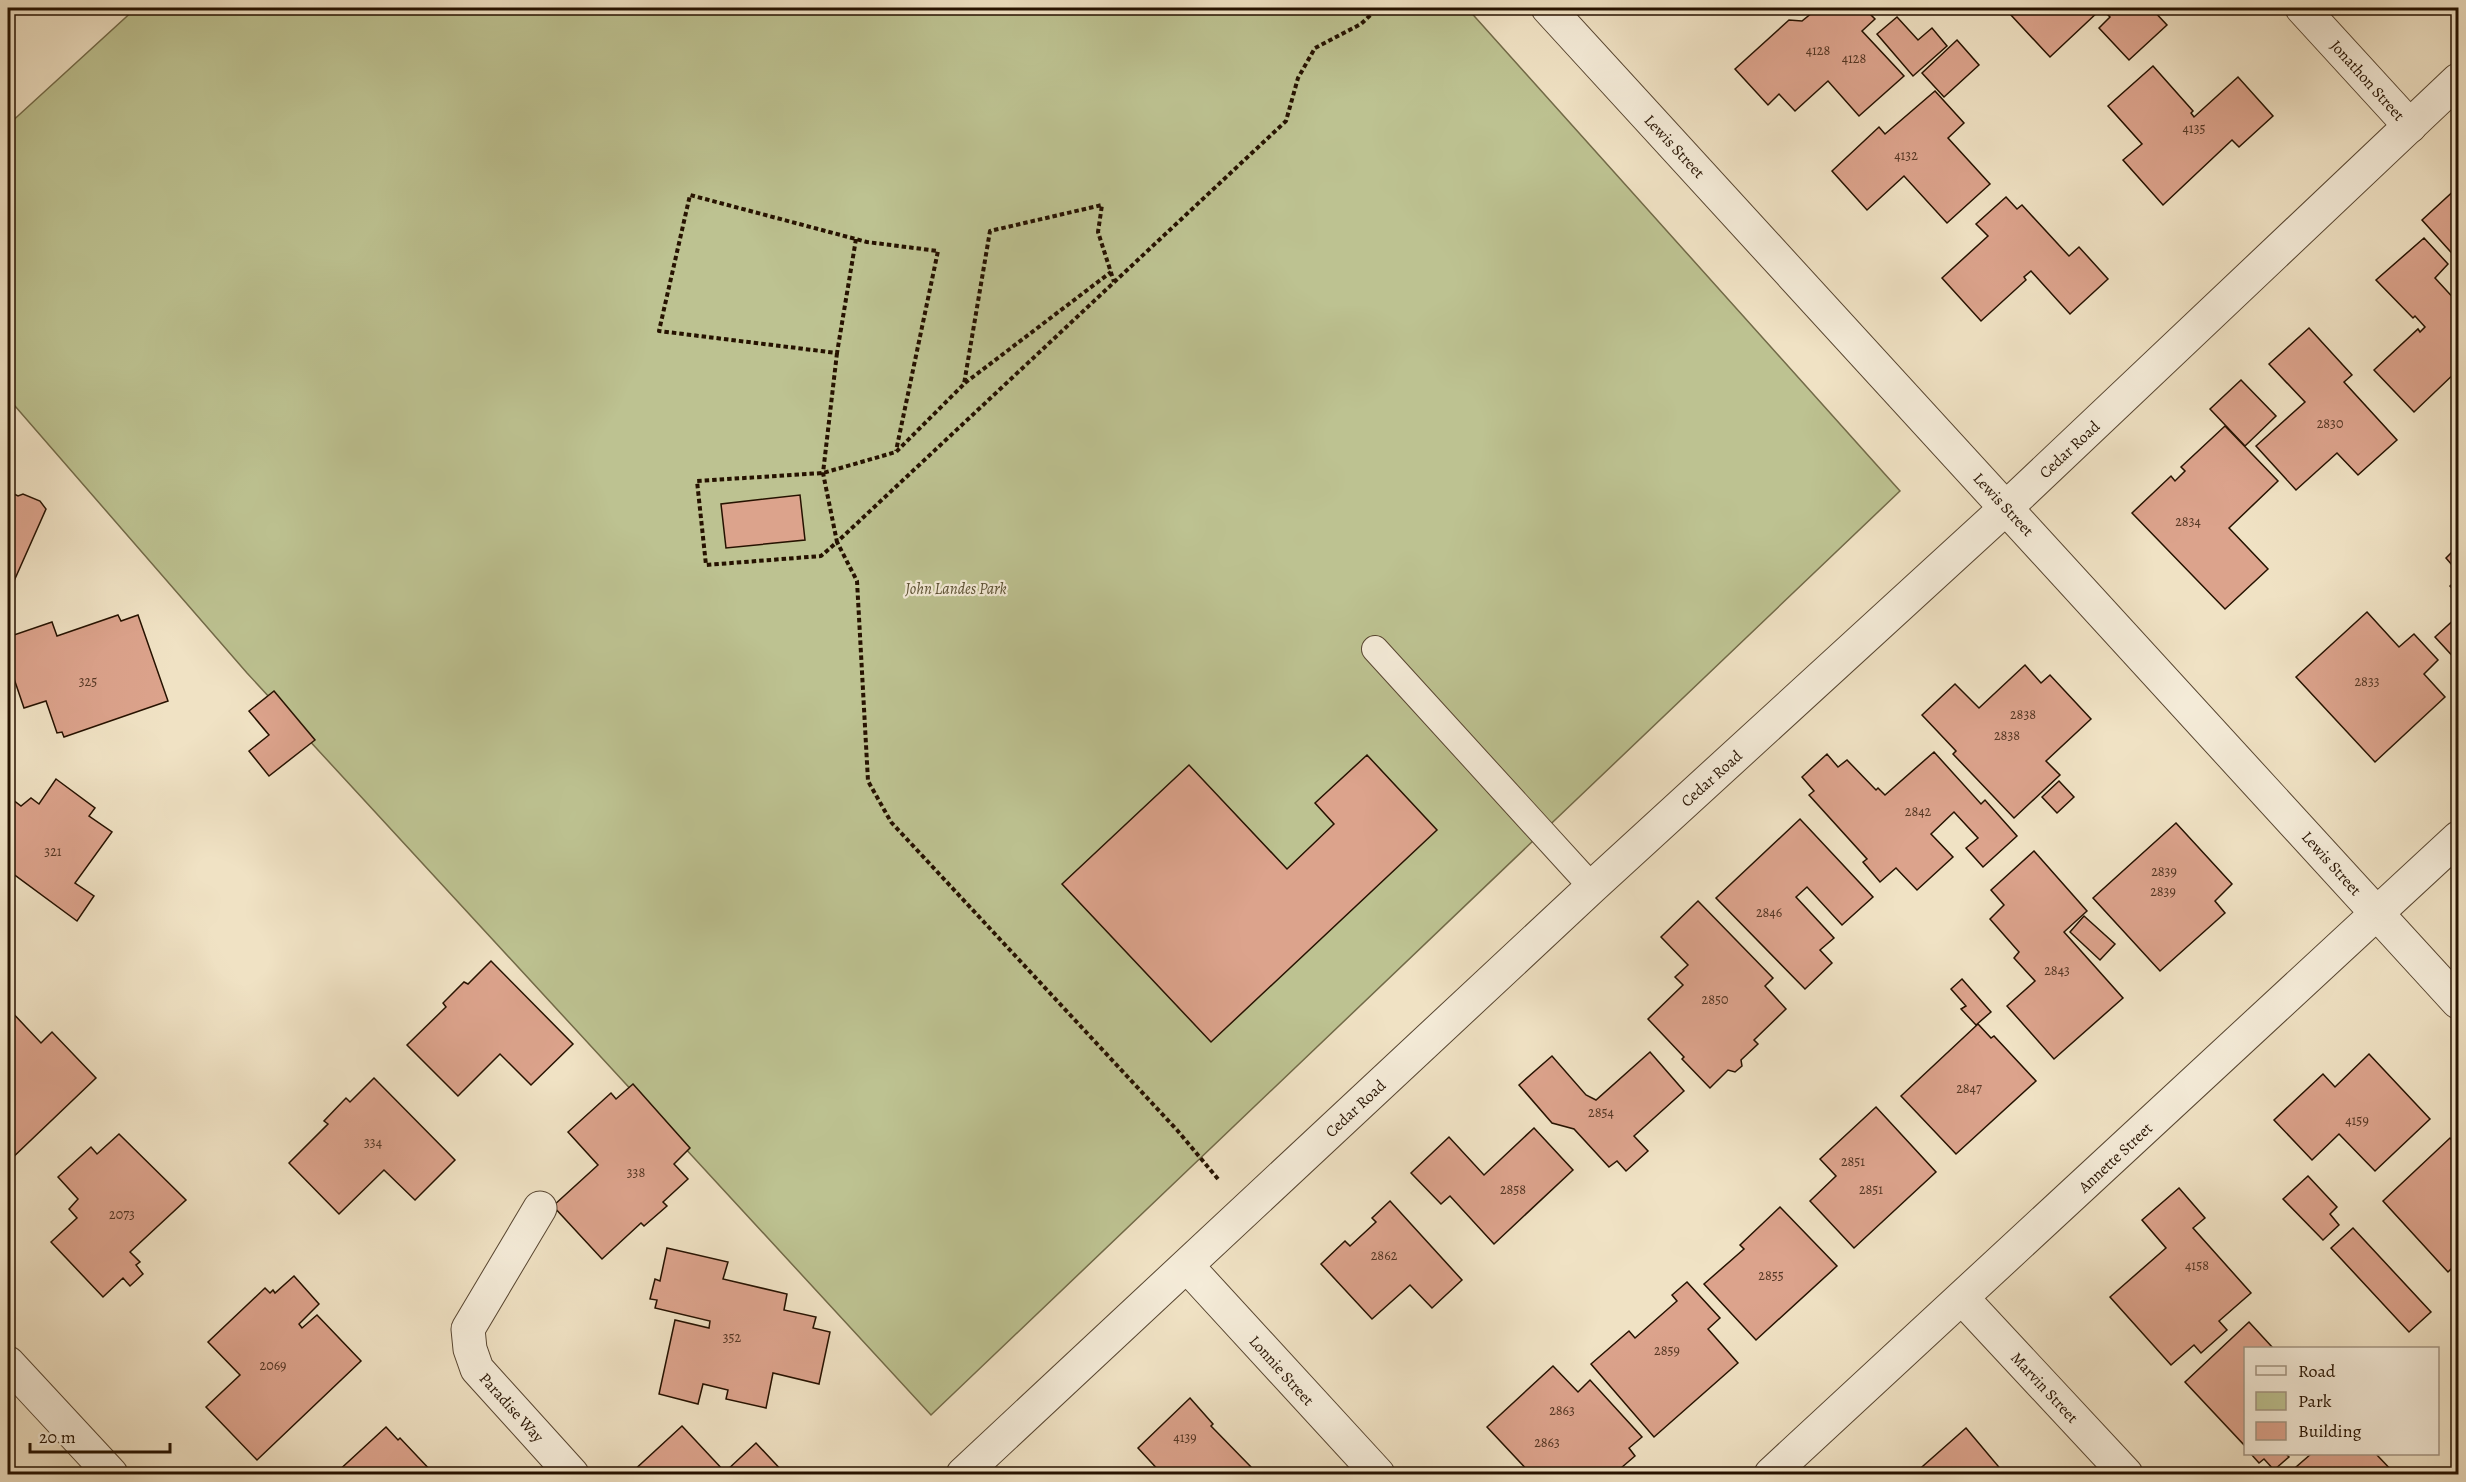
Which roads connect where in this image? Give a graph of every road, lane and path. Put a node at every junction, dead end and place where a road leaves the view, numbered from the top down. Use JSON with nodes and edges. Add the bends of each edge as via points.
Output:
{"nodes":[{"id":1,"x":1378,"y":8,"type":"edge"},
{"id":2,"x":1548,"y":8,"type":"edge"},
{"id":3,"x":2302,"y":8,"type":"edge"},
{"id":4,"x":2458,"y":80,"type":"edge"},
{"id":5,"x":2410,"y":126,"type":"junction"},
{"id":6,"x":856,"y":239,"type":"junction"},
{"id":7,"x":1111,"y":272,"type":"junction"},
{"id":8,"x":1114,"y":282,"type":"junction"},
{"id":9,"x":837,"y":353,"type":"junction"},
{"id":10,"x":964,"y":384,"type":"junction"},
{"id":11,"x":896,"y":452,"type":"junction"},
{"id":12,"x":823,"y":473,"type":"junction"},
{"id":13,"x":2007,"y":507,"type":"junction"},
{"id":14,"x":837,"y":542,"type":"junction"},
{"id":15,"x":1375,"y":649,"type":"dead end"},
{"id":16,"x":2458,"y":838,"type":"edge"},
{"id":17,"x":1592,"y":887,"type":"junction"},
{"id":18,"x":2377,"y":912,"type":"junction"},
{"id":19,"x":2458,"y":1002,"type":"edge"},
{"id":20,"x":540,"y":1208,"type":"dead end"},
{"id":21,"x":1245,"y":1212,"type":"junction"},
{"id":22,"x":1187,"y":1266,"type":"junction"},
{"id":23,"x":1963,"y":1299,"type":"junction"},
{"id":24,"x":8,"y":1364,"type":"edge"},
{"id":25,"x":111,"y":1474,"type":"edge"},
{"id":26,"x":572,"y":1474,"type":"edge"},
{"id":27,"x":963,"y":1474,"type":"edge"},
{"id":28,"x":1378,"y":1474,"type":"edge"},
{"id":29,"x":1771,"y":1474,"type":"edge"},
{"id":30,"x":2126,"y":1474,"type":"edge"}],
"edges":[{"from":1,"to":8,"type":"path","via":[[1361,24],[1315,48],[1298,78],[1286,121]]},
{"from":2,"to":13,"type":"street","name":"Lewis Street"},
{"from":3,"to":5,"type":"street","name":"Jonathon Street"},
{"from":4,"to":5,"type":"street","name":"Cedar Road"},
{"from":5,"to":13,"type":"street","name":"Cedar Road"},
{"from":6,"to":9,"type":"path"},
{"from":6,"to":9,"type":"path","via":[[690,195],[659,331]]},
{"from":6,"to":11,"type":"path","via":[[938,251]]},
{"from":7,"to":8,"type":"path"},
{"from":7,"to":10,"type":"path"},
{"from":7,"to":10,"type":"path","via":[[1098,232],[1102,205],[990,231]]},
{"from":8,"to":14,"type":"path"},
{"from":9,"to":12,"type":"path"},
{"from":10,"to":11,"type":"path"},
{"from":11,"to":12,"type":"path"},
{"from":12,"to":14,"type":"path"},
{"from":12,"to":14,"type":"path","via":[[697,481],[706,565],[820,556]]},
{"from":13,"to":17,"type":"street","name":"Cedar Road"},
{"from":13,"to":18,"type":"street","name":"Lewis Street"},
{"from":14,"to":21,"type":"path","via":[[857,582],[868,781],[891,822],[1177,1130]]},
{"from":15,"to":17,"type":"lane"},
{"from":16,"to":18,"type":"street","name":"Annette Street"},
{"from":17,"to":21,"type":"street","name":"Cedar Road"},
{"from":18,"to":19,"type":"street","name":"Lewis Street"},
{"from":18,"to":23,"type":"street","name":"Annette Street"},
{"from":20,"to":26,"type":"street","name":"Paradise Way","via":[[468,1329],[470,1349],[477,1368]]},
{"from":21,"to":22,"type":"street","name":"Cedar Road"},
{"from":22,"to":27,"type":"street","name":"Cedar Road"},
{"from":22,"to":28,"type":"street","name":"Lonnie Street"},
{"from":23,"to":29,"type":"street","name":"Annette Street"},
{"from":23,"to":30,"type":"street","name":"Marvin Street"},
{"from":24,"to":25,"type":"street"}]}
